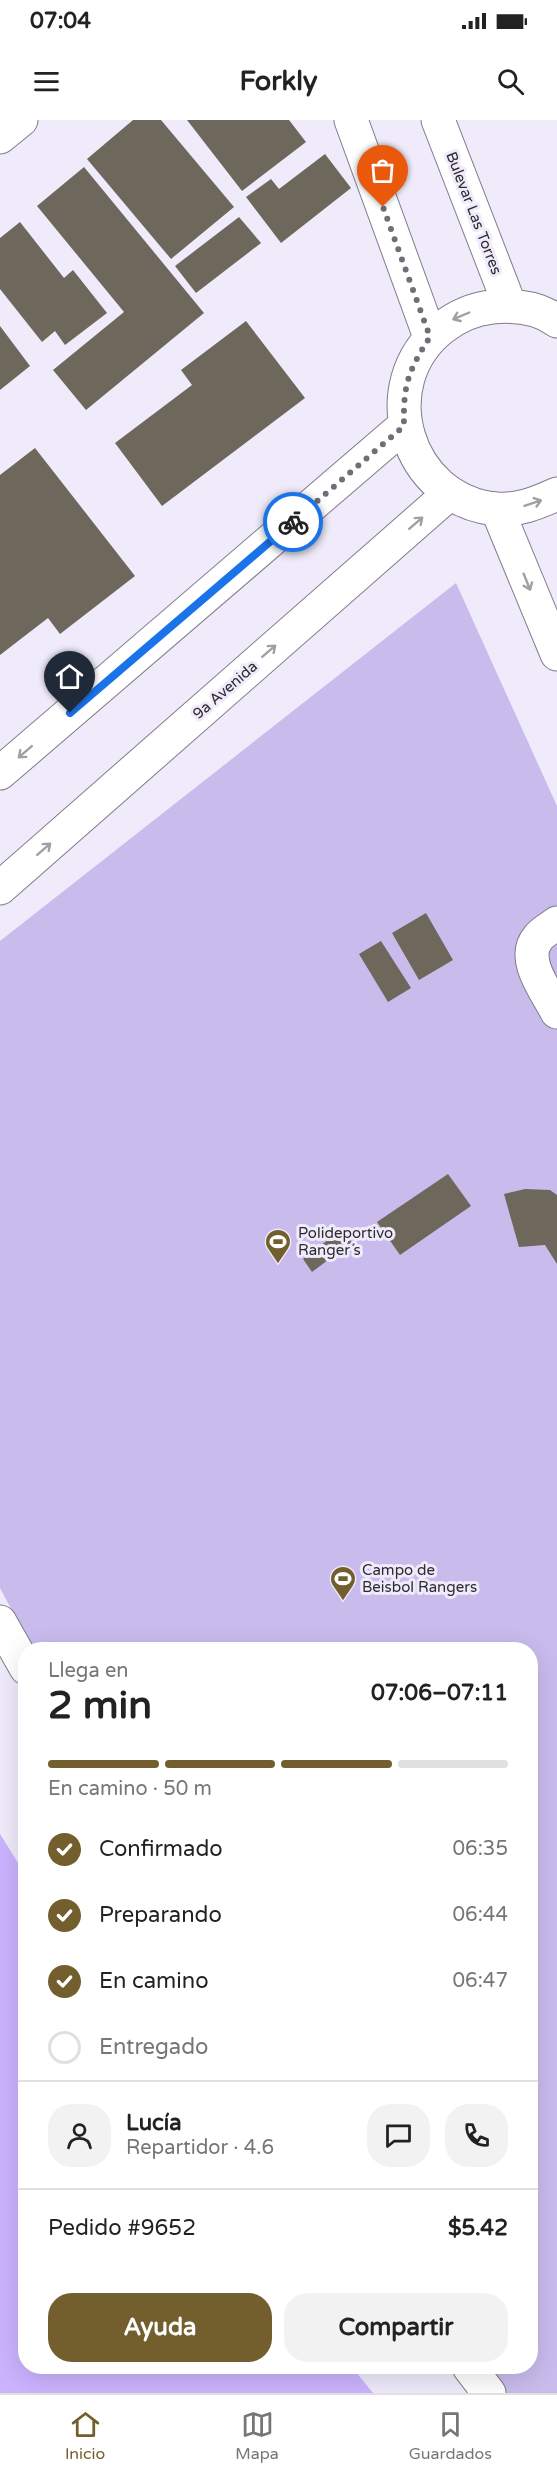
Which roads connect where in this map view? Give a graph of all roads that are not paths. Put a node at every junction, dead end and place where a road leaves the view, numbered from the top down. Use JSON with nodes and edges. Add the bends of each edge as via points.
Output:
{"nodes":[{"id":1,"x":21,"y":120,"type":"edge"},
{"id":2,"x":351,"y":120,"type":"edge"},
{"id":3,"x":438,"y":120,"type":"edge"},
{"id":4,"x":0,"y":137,"type":"edge"},
{"id":5,"x":510,"y":306,"type":"junction"},
{"id":6,"x":556,"y":318,"type":"edge"},
{"id":7,"x":430,"y":337,"type":"junction"},
{"id":8,"x":404,"y":426,"type":"junction"},
{"id":9,"x":450,"y":493,"type":"junction"},
{"id":10,"x":557,"y":494,"type":"edge"},
{"id":11,"x":497,"y":509,"type":"junction"},
{"id":12,"x":557,"y":654,"type":"edge"},
{"id":13,"x":0,"y":773,"type":"edge"},
{"id":14,"x":0,"y":888,"type":"edge"},
{"id":15,"x":557,"y":923,"type":"edge"},
{"id":16,"x":557,"y":1012,"type":"edge"},
{"id":17,"x":0,"y":1622,"type":"edge"},
{"id":18,"x":18,"y":1654,"type":"edge"},
{"id":19,"x":474,"y":2374,"type":"edge"},
{"id":20,"x":489,"y":2393,"type":"edge"}],
"edges":[{"from":1,"to":4,"type":"street"},
{"from":2,"to":7,"type":"street"},
{"from":3,"to":5,"type":"street","name":"Bulevar Las Torres"},
{"from":5,"to":6,"type":"street"},
{"from":5,"to":7,"type":"street","one_way":true,"via":[[480,308],[453,319]]},
{"from":7,"to":8,"type":"street","via":[[406,384]]},
{"from":8,"to":9,"type":"street","via":[[413,452],[429,475]]},
{"from":8,"to":13,"type":"street","one_way":true},
{"from":9,"to":11,"type":"street","via":[[472,504]]},
{"from":14,"to":9,"type":"street","name":"9a Avenida","one_way":true},
{"from":11,"to":10,"type":"street","one_way":true,"via":[[530,506]]},
{"from":11,"to":12,"type":"street","one_way":true},
{"from":15,"to":16,"type":"street","via":[[538,937],[531,959]]},
{"from":17,"to":18,"type":"street"},
{"from":19,"to":20,"type":"street"}]}
